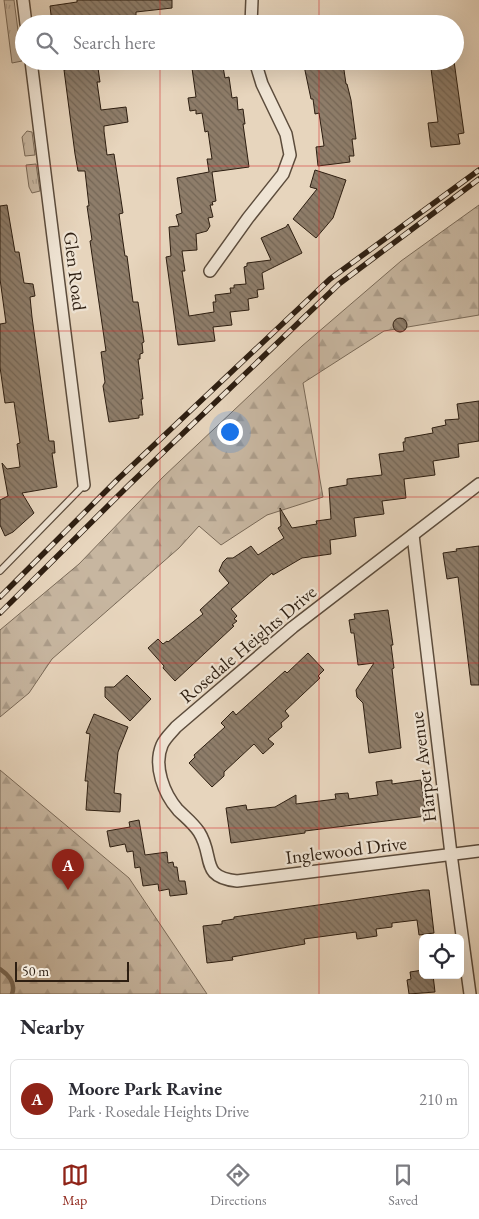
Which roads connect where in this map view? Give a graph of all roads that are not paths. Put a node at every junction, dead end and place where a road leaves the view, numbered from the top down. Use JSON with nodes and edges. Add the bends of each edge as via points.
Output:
{"nodes":[{"id":1,"x":23,"y":0,"type":"edge"},
{"id":2,"x":252,"y":0,"type":"edge"},
{"id":3,"x":25,"y":15,"type":"edge"},
{"id":4,"x":251,"y":15,"type":"edge"},
{"id":5,"x":32,"y":70,"type":"edge"},
{"id":6,"x":258,"y":70,"type":"edge"},
{"id":7,"x":210,"y":271,"type":"dead end"},
{"id":8,"x":479,"y":484,"type":"edge"},
{"id":9,"x":84,"y":485,"type":"joint"},
{"id":10,"x":413,"y":535,"type":"junction"},
{"id":11,"x":0,"y":571,"type":"edge"},
{"id":12,"x":479,"y":851,"type":"edge"},
{"id":13,"x":451,"y":854,"type":"junction"},
{"id":14,"x":217,"y":876,"type":"joint"},
{"id":15,"x":470,"y":994,"type":"edge"}],
"edges":[{"from":1,"to":3,"type":"street"},
{"from":2,"to":4,"type":"street"},
{"from":5,"to":9,"type":"street","name":"Glen Road"},
{"from":6,"to":7,"type":"street","via":[[286,134],[290,155],[284,174]]},
{"from":8,"to":10,"type":"street","name":"Rosedale Heights Drive"},
{"from":9,"to":11,"type":"lane"},
{"from":10,"to":13,"type":"street","name":"Harper Avenue"},
{"from":10,"to":14,"type":"street","name":"Rosedale Heights Drive","via":[[292,627],[176,727],[162,746],[158,763],[163,785],[177,808],[201,835],[210,868]]},
{"from":12,"to":13,"type":"street","name":"Inglewood Drive"},
{"from":13,"to":14,"type":"street","name":"Inglewood Drive","via":[[237,881]]},
{"from":13,"to":15,"type":"street","name":"Harper Avenue"}]}
